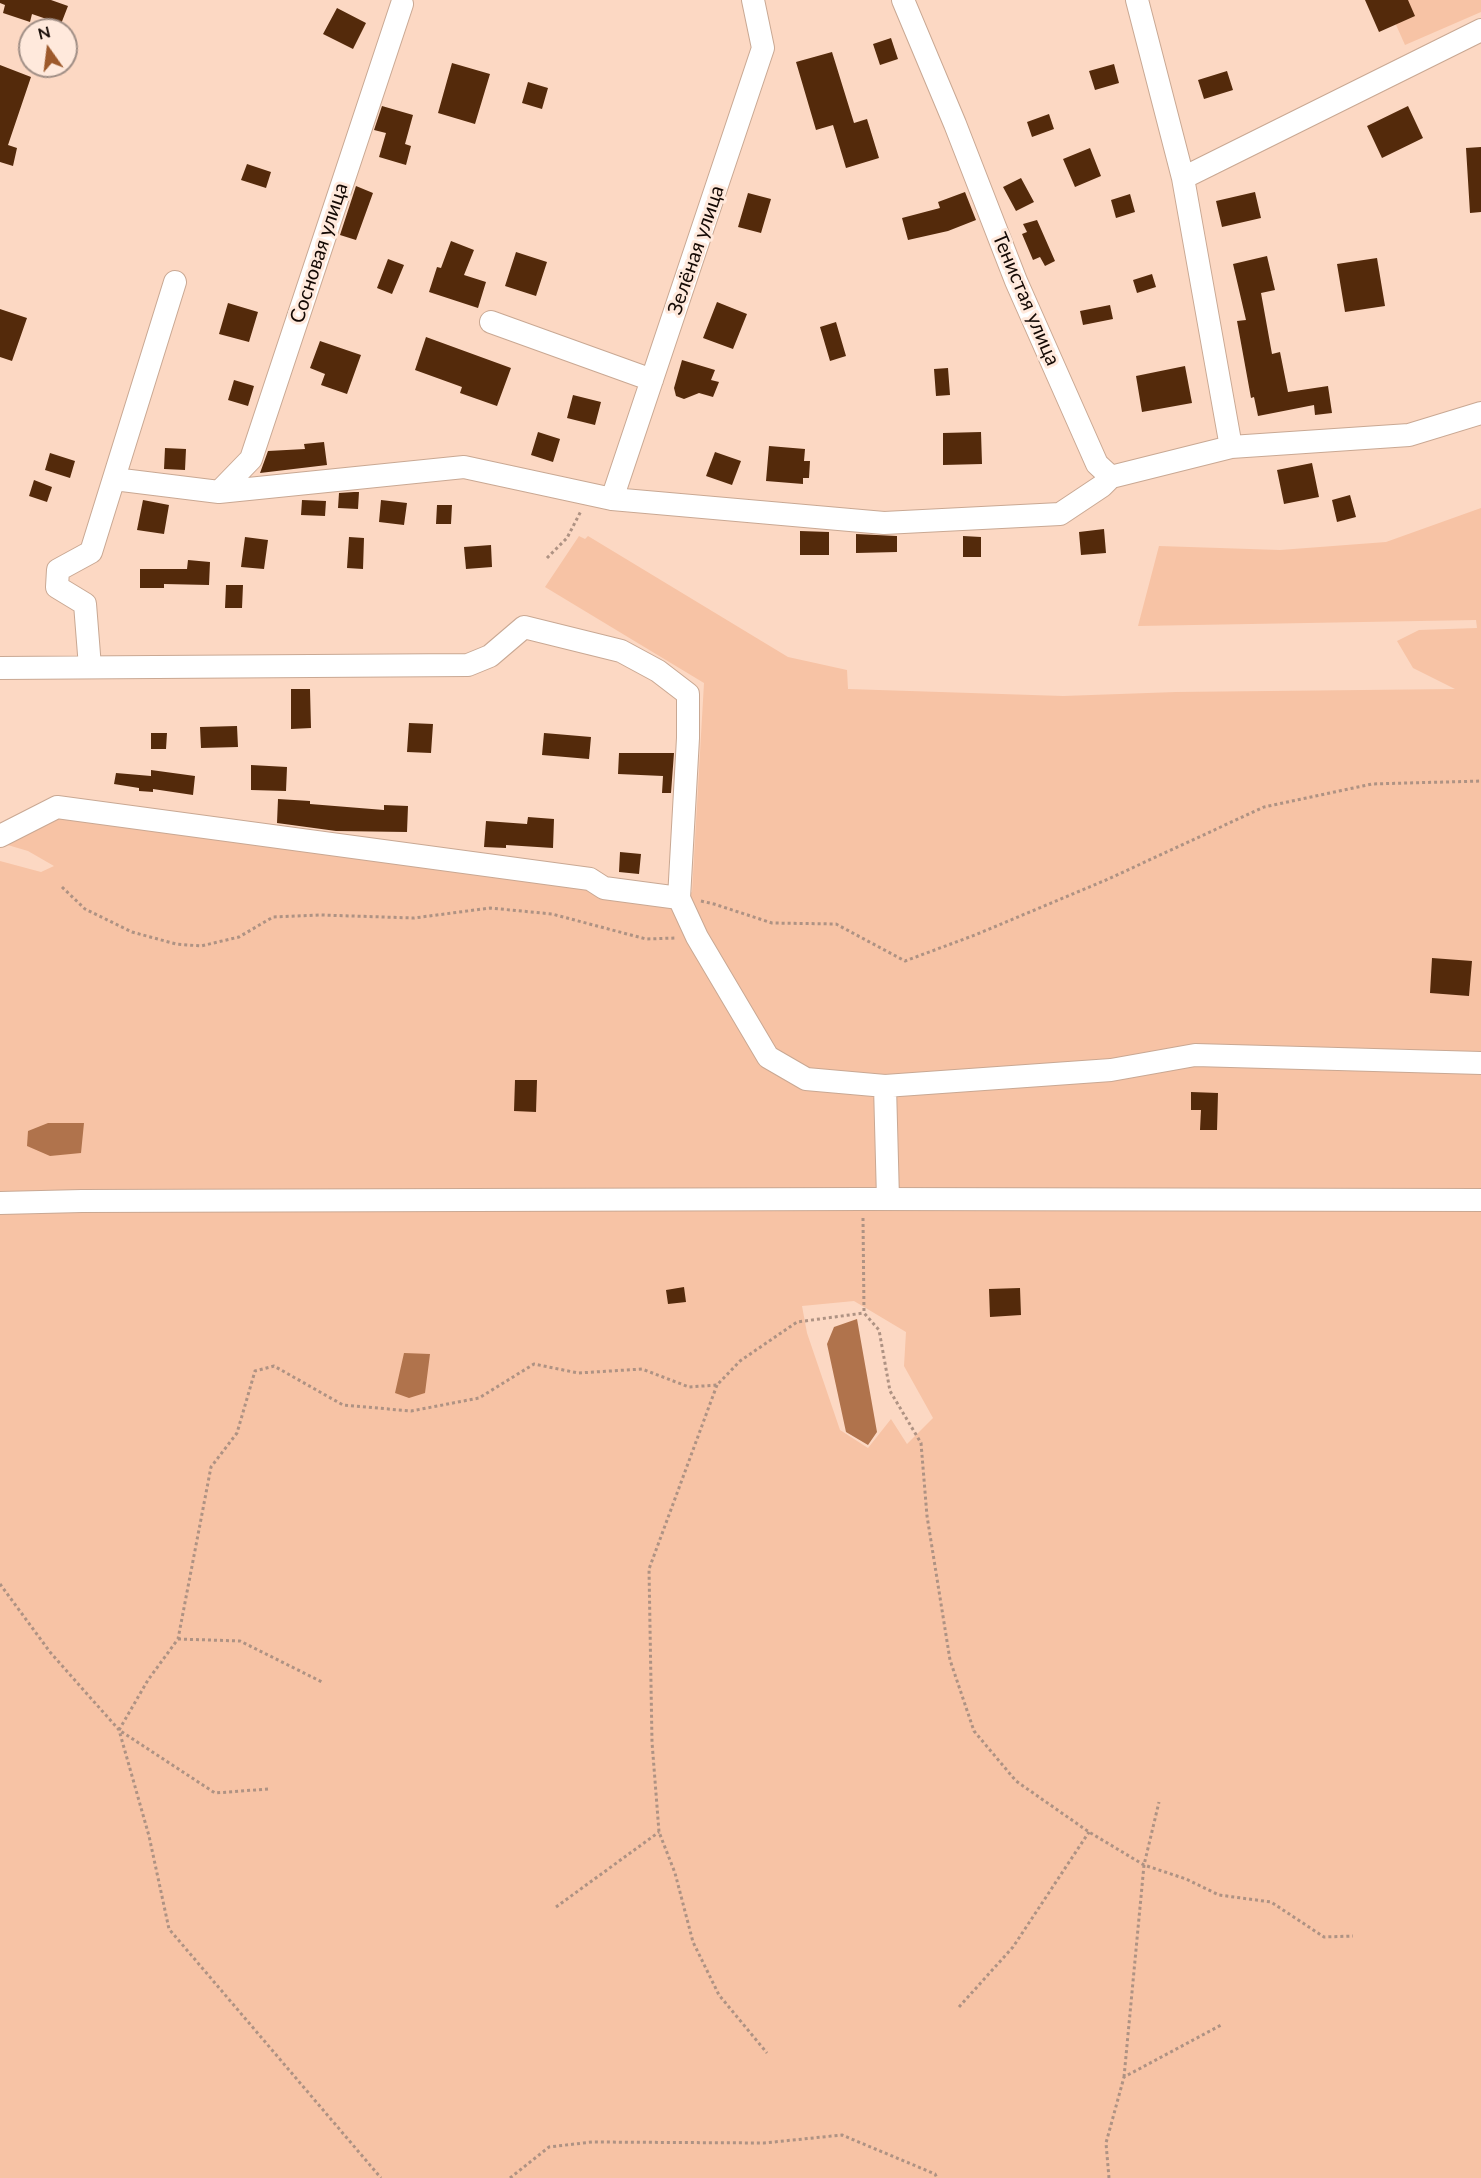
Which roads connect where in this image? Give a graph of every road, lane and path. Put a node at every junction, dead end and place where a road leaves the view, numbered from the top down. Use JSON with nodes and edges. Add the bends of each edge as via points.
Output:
{"nodes":[{"id":1,"x":753,"y":0,"type":"edge"},
{"id":2,"x":903,"y":0,"type":"edge"},
{"id":3,"x":1137,"y":0,"type":"edge"},
{"id":4,"x":400,"y":1,"type":"edge"},
{"id":5,"x":1481,"y":30,"type":"edge"},
{"id":6,"x":1183,"y":178,"type":"junction"},
{"id":7,"x":175,"y":282,"type":"dead end"},
{"id":8,"x":491,"y":322,"type":"dead end"},
{"id":9,"x":652,"y":380,"type":"junction"},
{"id":10,"x":1481,"y":413,"type":"edge"},
{"id":11,"x":1231,"y":447,"type":"junction"},
{"id":12,"x":1111,"y":477,"type":"junction"},
{"id":13,"x":114,"y":479,"type":"junction"},
{"id":14,"x":219,"y":492,"type":"junction"},
{"id":15,"x":612,"y":499,"type":"junction"},
{"id":16,"x":577,"y":518,"type":"dead end"},
{"id":17,"x":547,"y":558,"type":"dead end"},
{"id":18,"x":90,"y":667,"type":"junction"},
{"id":19,"x":0,"y":668,"type":"edge"},
{"id":20,"x":1481,"y":781,"type":"edge"},
{"id":21,"x":0,"y":836,"type":"edge"},
{"id":22,"x":62,"y":887,"type":"dead end"},
{"id":23,"x":679,"y":897,"type":"junction"},
{"id":24,"x":697,"y":937,"type":"junction"},
{"id":25,"x":1481,"y":1063,"type":"edge"},
{"id":26,"x":885,"y":1086,"type":"junction"},
{"id":27,"x":863,"y":1198,"type":"junction"},
{"id":28,"x":888,"y":1199,"type":"junction"},
{"id":29,"x":1481,"y":1200,"type":"edge"},
{"id":30,"x":0,"y":1203,"type":"edge"},
{"id":31,"x":864,"y":1313,"type":"junction"},
{"id":32,"x":717,"y":1385,"type":"junction"},
{"id":33,"x":0,"y":1584,"type":"edge"},
{"id":34,"x":178,"y":1639,"type":"junction"},
{"id":35,"x":322,"y":1682,"type":"dead end"},
{"id":36,"x":119,"y":1730,"type":"junction"},
{"id":37,"x":268,"y":1789,"type":"dead end"},
{"id":38,"x":1159,"y":1802,"type":"dead end"},
{"id":39,"x":659,"y":1832,"type":"junction"},
{"id":40,"x":1089,"y":1832,"type":"junction"},
{"id":41,"x":1144,"y":1865,"type":"junction"},
{"id":42,"x":556,"y":1907,"type":"dead end"},
{"id":43,"x":1353,"y":1936,"type":"dead end"},
{"id":44,"x":959,"y":2007,"type":"dead end"},
{"id":45,"x":1223,"y":2024,"type":"dead end"},
{"id":46,"x":767,"y":2053,"type":"dead end"},
{"id":47,"x":1124,"y":2077,"type":"junction"},
{"id":48,"x":381,"y":2178,"type":"edge"},
{"id":49,"x":510,"y":2178,"type":"edge"},
{"id":50,"x":937,"y":2178,"type":"edge"},
{"id":51,"x":1108,"y":2178,"type":"edge"}],
"edges":[{"from":1,"to":9,"type":"street","name":"Зелёная улица","via":[[763,48]]},
{"from":2,"to":12,"type":"street","name":"Тенистая улица","via":[[1016,281],[1097,464]]},
{"from":3,"to":6,"type":"street"},
{"from":4,"to":14,"type":"street","name":"Сосновая улица","via":[[251,459]]},
{"from":5,"to":6,"type":"street"},
{"from":6,"to":11,"type":"street"},
{"from":7,"to":13,"type":"street"},
{"from":8,"to":9,"type":"street"},
{"from":9,"to":15,"type":"street","name":"Зелёная улица"},
{"from":10,"to":11,"type":"street","via":[[1409,435]]},
{"from":11,"to":12,"type":"street"},
{"from":12,"to":15,"type":"street","via":[[1060,514],[884,523]]},
{"from":13,"to":14,"type":"street"},
{"from":13,"to":18,"type":"street","via":[[91,552],[58,570],[57,587],[85,604]]},
{"from":14,"to":15,"type":"street","via":[[464,467]]},
{"from":16,"to":17,"type":"path","via":[[567,538]]},
{"from":18,"to":19,"type":"street"},
{"from":18,"to":23,"type":"street","via":[[468,665],[490,656],[524,627],[621,651],[658,671],[688,694]]},
{"from":20,"to":23,"type":"path","via":[[1372,784],[1264,807],[1106,880],[905,961],[836,924],[772,923]]},
{"from":21,"to":23,"type":"street","via":[[57,807],[590,879],[604,888]]},
{"from":22,"to":24,"type":"path","via":[[85,909],[132,932],[176,944],[201,946],[238,937],[273,918],[414,918],[490,908],[552,914],[646,939]]},
{"from":23,"to":24,"type":"street"},
{"from":24,"to":26,"type":"street","via":[[768,1057],[806,1079]]},
{"from":25,"to":26,"type":"street","via":[[1195,1055],[1111,1070]]},
{"from":26,"to":28,"type":"street"},
{"from":27,"to":28,"type":"street"},
{"from":27,"to":30,"type":"street"},
{"from":27,"to":31,"type":"path"},
{"from":28,"to":29,"type":"street"},
{"from":31,"to":32,"type":"path","via":[[797,1322],[740,1361]]},
{"from":31,"to":40,"type":"path","via":[[879,1330],[890,1391],[921,1443],[927,1516],[950,1660],[975,1731],[1016,1781]]},
{"from":32,"to":34,"type":"path","via":[[689,1387],[642,1369],[578,1373],[534,1364],[478,1398],[411,1412],[342,1405],[274,1366],[255,1371],[237,1433],[211,1467]]},
{"from":32,"to":39,"type":"path","via":[[649,1569],[652,1742]]},
{"from":33,"to":36,"type":"path","via":[[50,1652]]},
{"from":34,"to":35,"type":"path","via":[[240,1641]]},
{"from":34,"to":36,"type":"path"},
{"from":36,"to":37,"type":"path","via":[[215,1793]]},
{"from":36,"to":48,"type":"path","via":[[149,1836],[169,1929]]},
{"from":38,"to":41,"type":"path"},
{"from":39,"to":42,"type":"path"},
{"from":39,"to":46,"type":"path","via":[[675,1873],[693,1942],[719,1995]]},
{"from":40,"to":41,"type":"path"},
{"from":40,"to":44,"type":"path","via":[[1012,1947]]},
{"from":41,"to":43,"type":"path","via":[[1219,1895],[1271,1902],[1324,1937]]},
{"from":41,"to":47,"type":"path"},
{"from":45,"to":47,"type":"path"},
{"from":47,"to":51,"type":"path","via":[[1106,2143]]},
{"from":49,"to":50,"type":"path","via":[[549,2147],[592,2142],[764,2143],[842,2135]]}]}
